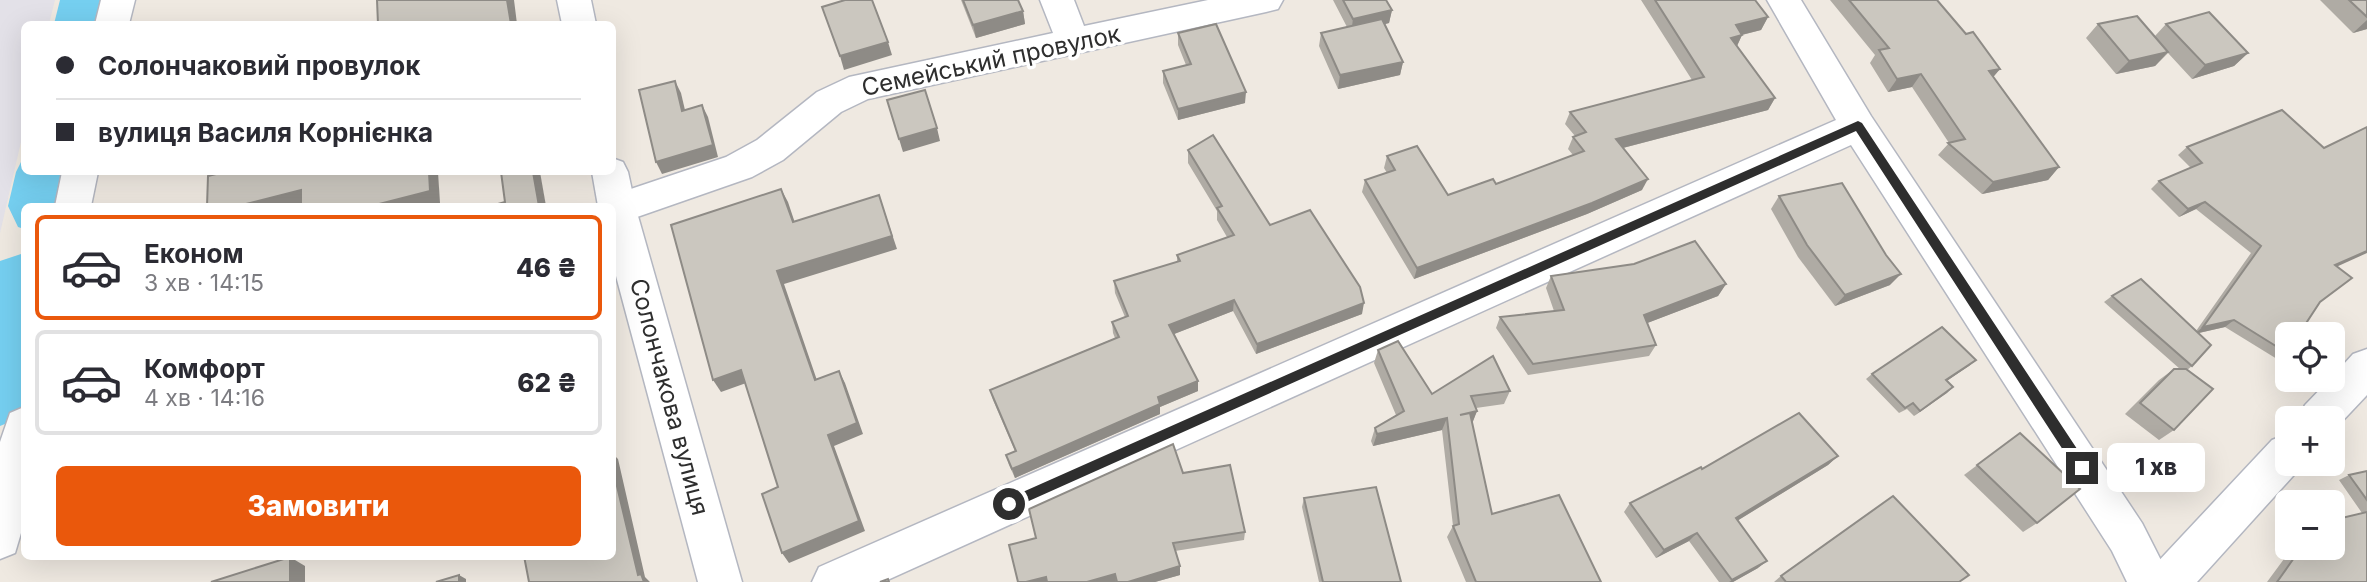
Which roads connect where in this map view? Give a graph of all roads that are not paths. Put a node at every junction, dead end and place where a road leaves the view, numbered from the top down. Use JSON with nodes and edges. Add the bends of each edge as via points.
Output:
{"nodes":[{"id":1,"x":118,"y":0,"type":"edge"},
{"id":2,"x":574,"y":0,"type":"edge"},
{"id":3,"x":1056,"y":0,"type":"edge"},
{"id":4,"x":1266,"y":0,"type":"edge"},
{"id":5,"x":1784,"y":0,"type":"edge"},
{"id":6,"x":114,"y":21,"type":"edge"},
{"id":7,"x":578,"y":21,"type":"edge"},
{"id":8,"x":1074,"y":43,"type":"junction"},
{"id":9,"x":1858,"y":125,"type":"junction"},
{"id":10,"x":79,"y":175,"type":"edge"},
{"id":11,"x":613,"y":190,"type":"edge"},
{"id":12,"x":74,"y":203,"type":"edge"},
{"id":13,"x":2367,"y":367,"type":"edge"},
{"id":14,"x":2330,"y":406,"type":"edge"},
{"id":15,"x":21,"y":440,"type":"edge"},
{"id":16,"x":2275,"y":466,"type":"edge"},
{"id":17,"x":0,"y":538,"type":"edge"},
{"id":18,"x":720,"y":582,"type":"edge"},
{"id":19,"x":834,"y":582,"type":"edge"},
{"id":20,"x":2150,"y":582,"type":"edge"},
{"id":21,"x":2168,"y":582,"type":"edge"}],
"edges":[{"from":1,"to":6,"type":"street"},
{"from":2,"to":7,"type":"street"},
{"from":3,"to":8,"type":"street"},
{"from":4,"to":8,"type":"street","name":"Семейський провулок"},
{"from":5,"to":9,"type":"street"},
{"from":8,"to":11,"type":"street","name":"Семейський провулок","via":[[861,87],[830,102],[770,150],[739,167]]},
{"from":9,"to":19,"type":"street"},
{"from":9,"to":20,"type":"street","via":[[2120,526]]},
{"from":10,"to":12,"type":"street"},
{"from":11,"to":18,"type":"street","name":"Солончакова вулиця"},
{"from":13,"to":14,"type":"street"},
{"from":15,"to":17,"type":"street"},
{"from":16,"to":21,"type":"street"}]}
